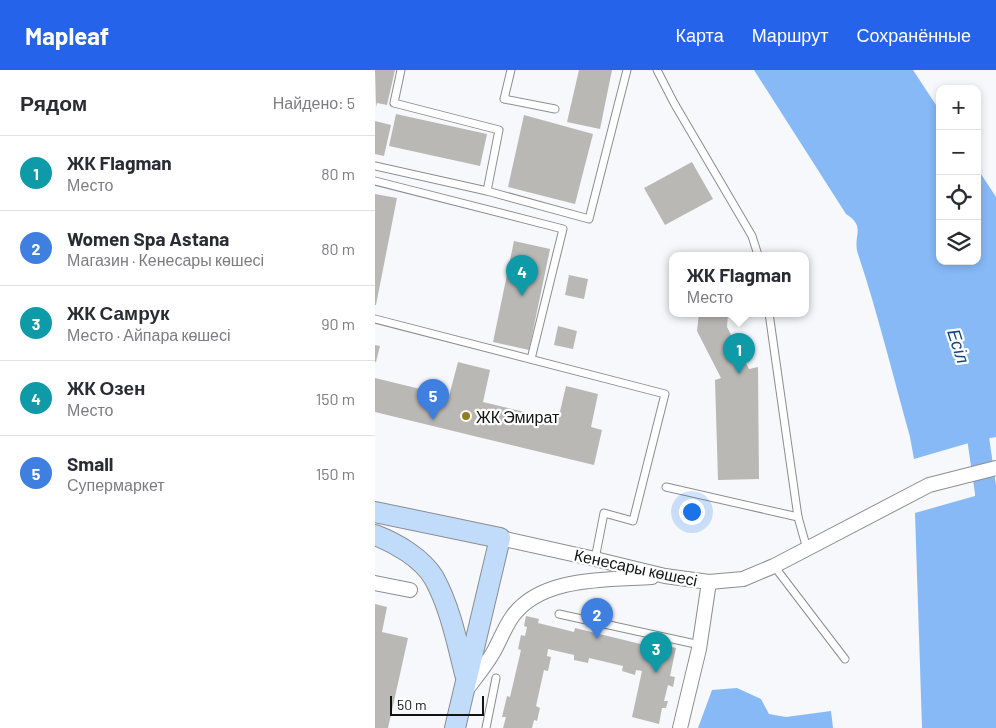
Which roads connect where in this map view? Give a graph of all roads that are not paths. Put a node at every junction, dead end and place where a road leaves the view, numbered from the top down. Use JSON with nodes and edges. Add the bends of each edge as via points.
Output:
{"nodes":[{"id":1,"x":401,"y":70,"type":"edge"},
{"id":2,"x":511,"y":70,"type":"edge"},
{"id":3,"x":627,"y":70,"type":"edge"},
{"id":4,"x":657,"y":70,"type":"edge"},
{"id":5,"x":555,"y":110,"type":"dead end"},
{"id":6,"x":375,"y":166,"type":"edge"},
{"id":7,"x":375,"y":181,"type":"edge"},
{"id":8,"x":487,"y":191,"type":"junction"},
{"id":9,"x":757,"y":252,"type":"edge"},
{"id":10,"x":770,"y":317,"type":"edge"},
{"id":11,"x":375,"y":319,"type":"edge"},
{"id":12,"x":531,"y":359,"type":"junction"},
{"id":13,"x":996,"y":468,"type":"edge"},
{"id":14,"x":666,"y":487,"type":"dead end"},
{"id":15,"x":375,"y":512,"type":"edge"},
{"id":16,"x":798,"y":517,"type":"junction"},
{"id":17,"x":375,"y":535,"type":"edge"},
{"id":18,"x":500,"y":538,"type":"junction"},
{"id":19,"x":807,"y":549,"type":"junction"},
{"id":20,"x":595,"y":559,"type":"junction"},
{"id":21,"x":774,"y":566,"type":"junction"},
{"id":22,"x":665,"y":576,"type":"junction"},
{"id":23,"x":709,"y":582,"type":"junction"},
{"id":24,"x":375,"y":583,"type":"edge"},
{"id":25,"x":410,"y":590,"type":"dead end"},
{"id":26,"x":559,"y":614,"type":"dead end"},
{"id":27,"x":700,"y":645,"type":"junction"},
{"id":28,"x":845,"y":659,"type":"dead end"},
{"id":29,"x":496,"y":678,"type":"dead end"},
{"id":30,"x":464,"y":688,"type":"junction"},
{"id":31,"x":455,"y":728,"type":"edge"},
{"id":32,"x":486,"y":728,"type":"edge"},
{"id":33,"x":680,"y":728,"type":"edge"}],
"edges":[{"from":1,"to":8,"type":"lane","via":[[394,103],[499,130]]},
{"from":2,"to":5,"type":"lane","via":[[504,99]]},
{"from":3,"to":8,"type":"lane","via":[[589,219]]},
{"from":4,"to":9,"type":"lane","via":[[752,236]]},
{"from":6,"to":8,"type":"lane"},
{"from":7,"to":12,"type":"lane","via":[[563,229]]},
{"from":10,"to":16,"type":"lane"},
{"from":11,"to":12,"type":"lane"},
{"from":12,"to":20,"type":"lane","via":[[665,394],[633,522],[604,514]]},
{"from":13,"to":19,"type":"street","name":"Кенесары көшесі","via":[[929,485]]},
{"from":14,"to":16,"type":"lane"},
{"from":15,"to":18,"type":"street","name":"Кенесары көшесі"},
{"from":16,"to":19,"type":"lane"},
{"from":17,"to":30,"type":"street","via":[[414,556],[433,577],[445,603],[459,650]]},
{"from":18,"to":20,"type":"street","name":"Кенесары көшесі"},
{"from":18,"to":30,"type":"street"},
{"from":19,"to":21,"type":"street","name":"Кенесары көшесі"},
{"from":20,"to":22,"type":"street","name":"Кенесары көшесі"},
{"from":21,"to":23,"type":"street","name":"Кенесары көшесі","via":[[743,579]]},
{"from":21,"to":28,"type":"lane"},
{"from":22,"to":23,"type":"street","name":"Кенесары көшесі"},
{"from":22,"to":30,"type":"street","via":[[562,585],[532,598],[513,616],[493,653]]},
{"from":23,"to":27,"type":"street"},
{"from":24,"to":25,"type":"street"},
{"from":26,"to":27,"type":"lane"},
{"from":27,"to":33,"type":"street"},
{"from":29,"to":32,"type":"lane"},
{"from":30,"to":31,"type":"street"}]}
